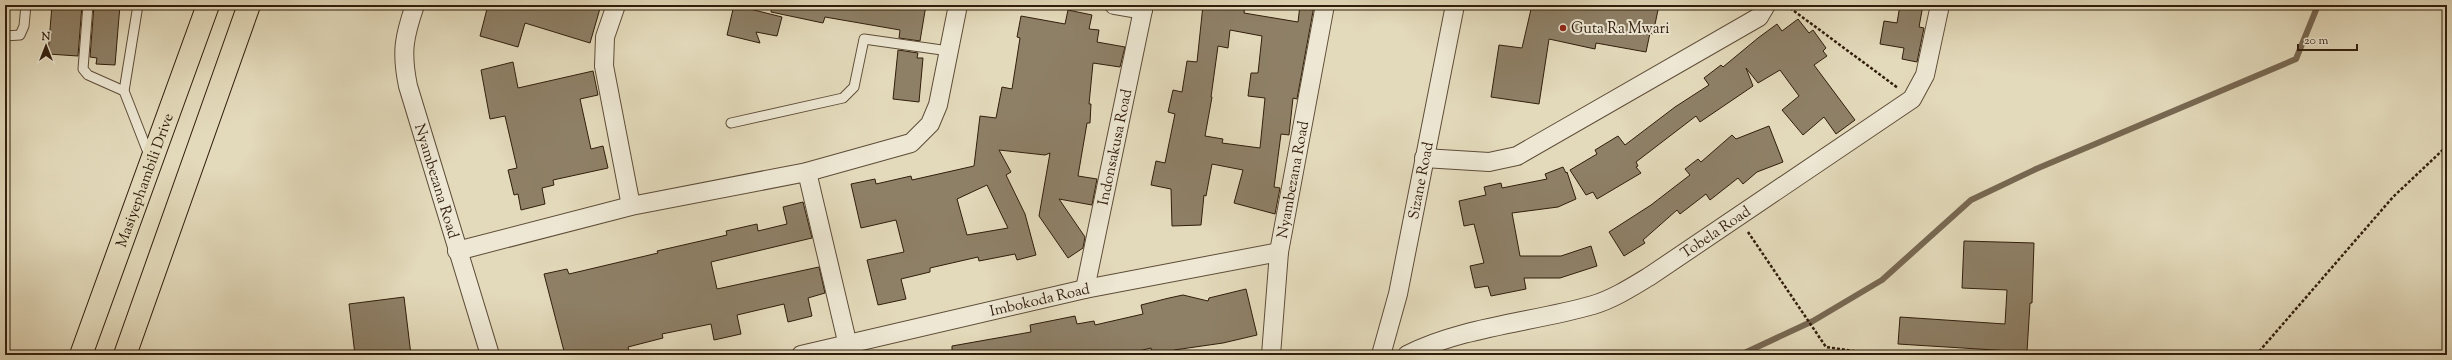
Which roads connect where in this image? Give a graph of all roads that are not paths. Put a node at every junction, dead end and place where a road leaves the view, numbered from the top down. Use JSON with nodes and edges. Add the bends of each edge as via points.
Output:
{"nodes":[{"id":1,"x":26,"y":5,"type":"edge"},
{"id":2,"x":88,"y":5,"type":"edge"},
{"id":3,"x":138,"y":5,"type":"edge"},
{"id":4,"x":208,"y":5,"type":"edge"},
{"id":5,"x":249,"y":5,"type":"edge"},
{"id":6,"x":415,"y":5,"type":"edge"},
{"id":7,"x":616,"y":5,"type":"edge"},
{"id":8,"x":958,"y":5,"type":"edge"},
{"id":9,"x":1114,"y":5,"type":"edge"},
{"id":10,"x":1325,"y":5,"type":"edge"},
{"id":11,"x":1455,"y":5,"type":"edge"},
{"id":12,"x":1766,"y":5,"type":"edge"},
{"id":13,"x":1940,"y":5,"type":"edge"},
{"id":14,"x":1143,"y":7,"type":"edge"},
{"id":15,"x":5,"y":36,"type":"edge"},
{"id":16,"x":949,"y":51,"type":"junction"},
{"id":17,"x":124,"y":91,"type":"junction"},
{"id":18,"x":731,"y":123,"type":"dead end"},
{"id":19,"x":1424,"y":158,"type":"junction"},
{"id":20,"x":151,"y":160,"type":"junction"},
{"id":21,"x":807,"y":172,"type":"junction"},
{"id":22,"x":630,"y":206,"type":"junction"},
{"id":23,"x":457,"y":251,"type":"junction"},
{"id":24,"x":1279,"y":252,"type":"junction"},
{"id":25,"x":1085,"y":289,"type":"junction"},
{"id":26,"x":849,"y":350,"type":"edge"},
{"id":27,"x":81,"y":355,"type":"edge"},
{"id":28,"x":125,"y":355,"type":"edge"},
{"id":29,"x":490,"y":355,"type":"edge"},
{"id":30,"x":801,"y":355,"type":"edge"},
{"id":31,"x":1271,"y":355,"type":"edge"},
{"id":32,"x":1381,"y":355,"type":"edge"},
{"id":33,"x":1407,"y":355,"type":"edge"}],
"edges":[{"from":1,"to":15,"type":"lane","via":[[24,26],[20,34]]},
{"from":2,"to":17,"type":"lane","via":[[83,69],[88,74]]},
{"from":3,"to":17,"type":"lane"},
{"from":4,"to":20,"type":"main road","name":"Masiyephambili Drive"},
{"from":5,"to":28,"type":"main road"},
{"from":6,"to":23,"type":"street","name":"Nyambezana Road","via":[[406,30],[403,59],[408,86]]},
{"from":7,"to":22,"type":"street","via":[[605,37],[604,66]]},
{"from":8,"to":16,"type":"street"},
{"from":9,"to":14,"type":"street"},
{"from":10,"to":24,"type":"street","name":"Nyambezana Road"},
{"from":11,"to":19,"type":"street","name":"Sizane Road"},
{"from":12,"to":19,"type":"street","via":[[1759,17],[1517,156],[1489,162]]},
{"from":13,"to":33,"type":"street","name":"Tobela Road","via":[[1925,75],[1912,99],[1650,276],[1622,293],[1594,305],[1443,340]]},
{"from":14,"to":25,"type":"street","name":"Indonsakusa Road"},
{"from":16,"to":18,"type":"lane","via":[[864,39],[854,87],[843,98]]},
{"from":16,"to":21,"type":"street","via":[[938,105],[930,124],[910,143]]},
{"from":17,"to":20,"type":"lane"},
{"from":19,"to":32,"type":"street","name":"Sizane Road","via":[[1398,294]]},
{"from":20,"to":27,"type":"main road","name":"Masiyephambili Drive"},
{"from":21,"to":22,"type":"street"},
{"from":21,"to":26,"type":"street"},
{"from":22,"to":23,"type":"street"},
{"from":23,"to":29,"type":"street","name":"Nyambezana Road"},
{"from":24,"to":25,"type":"street","name":"Imbokoda Road"},
{"from":24,"to":31,"type":"street","name":"Nyambezana Road"},
{"from":25,"to":26,"type":"street","name":"Imbokoda Road"},
{"from":26,"to":30,"type":"street","name":"Imbokoda Road"}]}
